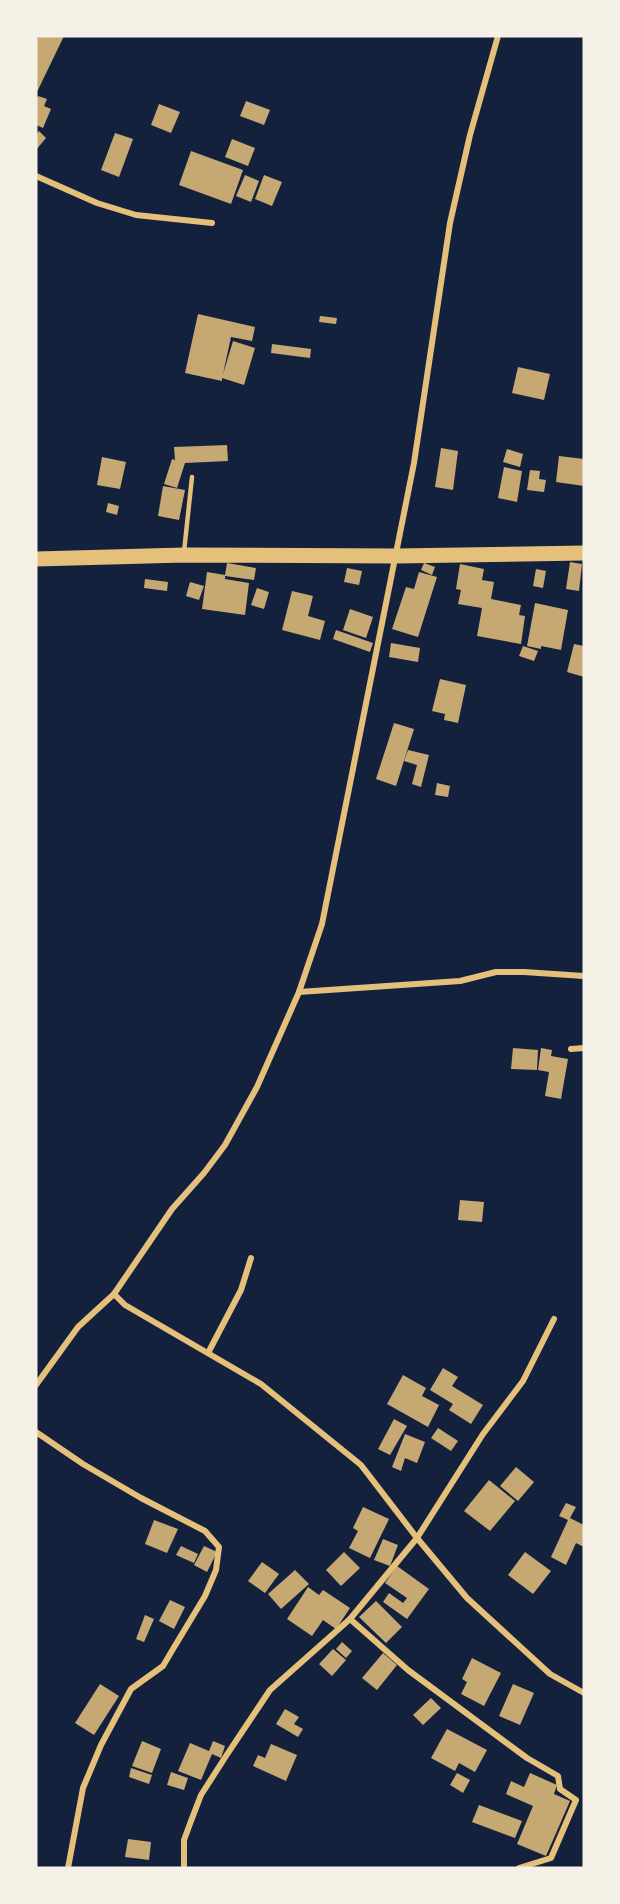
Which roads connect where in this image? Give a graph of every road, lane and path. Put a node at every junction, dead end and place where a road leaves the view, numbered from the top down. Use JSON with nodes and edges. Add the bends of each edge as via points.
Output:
{"nodes":[{"id":1,"x":498,"y":36,"type":"edge"},
{"id":2,"x":36,"y":176,"type":"edge"},
{"id":3,"x":212,"y":223,"type":"dead end"},
{"id":4,"x":192,"y":477,"type":"dead end"},
{"id":5,"x":584,"y":552,"type":"edge"},
{"id":6,"x":184,"y":555,"type":"junction"},
{"id":7,"x":396,"y":556,"type":"junction"},
{"id":8,"x":36,"y":559,"type":"edge"},
{"id":9,"x":584,"y":976,"type":"edge"},
{"id":10,"x":299,"y":992,"type":"junction"},
{"id":11,"x":571,"y":1048,"type":"dead end"},
{"id":12,"x":584,"y":1048,"type":"edge"},
{"id":13,"x":251,"y":1258,"type":"dead end"},
{"id":14,"x":114,"y":1294,"type":"junction"},
{"id":15,"x":554,"y":1319,"type":"dead end"},
{"id":16,"x":208,"y":1353,"type":"junction"},
{"id":17,"x":36,"y":1385,"type":"edge"},
{"id":18,"x":36,"y":1432,"type":"edge"},
{"id":19,"x":417,"y":1538,"type":"junction"},
{"id":20,"x":350,"y":1619,"type":"junction"},
{"id":21,"x":584,"y":1693,"type":"edge"},
{"id":22,"x":68,"y":1868,"type":"edge"},
{"id":23,"x":184,"y":1868,"type":"edge"},
{"id":24,"x":519,"y":1868,"type":"edge"}],
"edges":[{"from":1,"to":7,"type":"street","via":[[450,223]]},
{"from":2,"to":3,"type":"street","via":[[136,215]]},
{"from":4,"to":6,"type":"lane"},
{"from":5,"to":7,"type":"highway"},
{"from":6,"to":7,"type":"highway"},
{"from":6,"to":8,"type":"highway"},
{"from":7,"to":10,"type":"street","via":[[322,924]]},
{"from":9,"to":10,"type":"street","via":[[496,972],[460,981]]},
{"from":10,"to":14,"type":"street","via":[[257,1087],[225,1145],[172,1209]]},
{"from":11,"to":12,"type":"street"},
{"from":13,"to":16,"type":"street","via":[[242,1290]]},
{"from":14,"to":16,"type":"street","via":[[125,1305]]},
{"from":14,"to":17,"type":"street","via":[[78,1328]]},
{"from":15,"to":19,"type":"street","via":[[524,1381],[483,1434]]},
{"from":16,"to":19,"type":"street","via":[[261,1384],[361,1465]]},
{"from":18,"to":22,"type":"street","via":[[112,1481],[205,1531],[219,1547],[216,1570],[205,1596],[163,1666],[131,1689],[101,1745],[83,1788]]},
{"from":19,"to":20,"type":"street"},
{"from":19,"to":21,"type":"street","via":[[483,1613],[550,1674]]},
{"from":20,"to":23,"type":"street","via":[[270,1690],[232,1746],[201,1795],[184,1840]]},
{"from":20,"to":24,"type":"street","via":[[408,1670],[527,1758],[558,1776],[560,1789],[576,1800],[551,1858]]}]}
